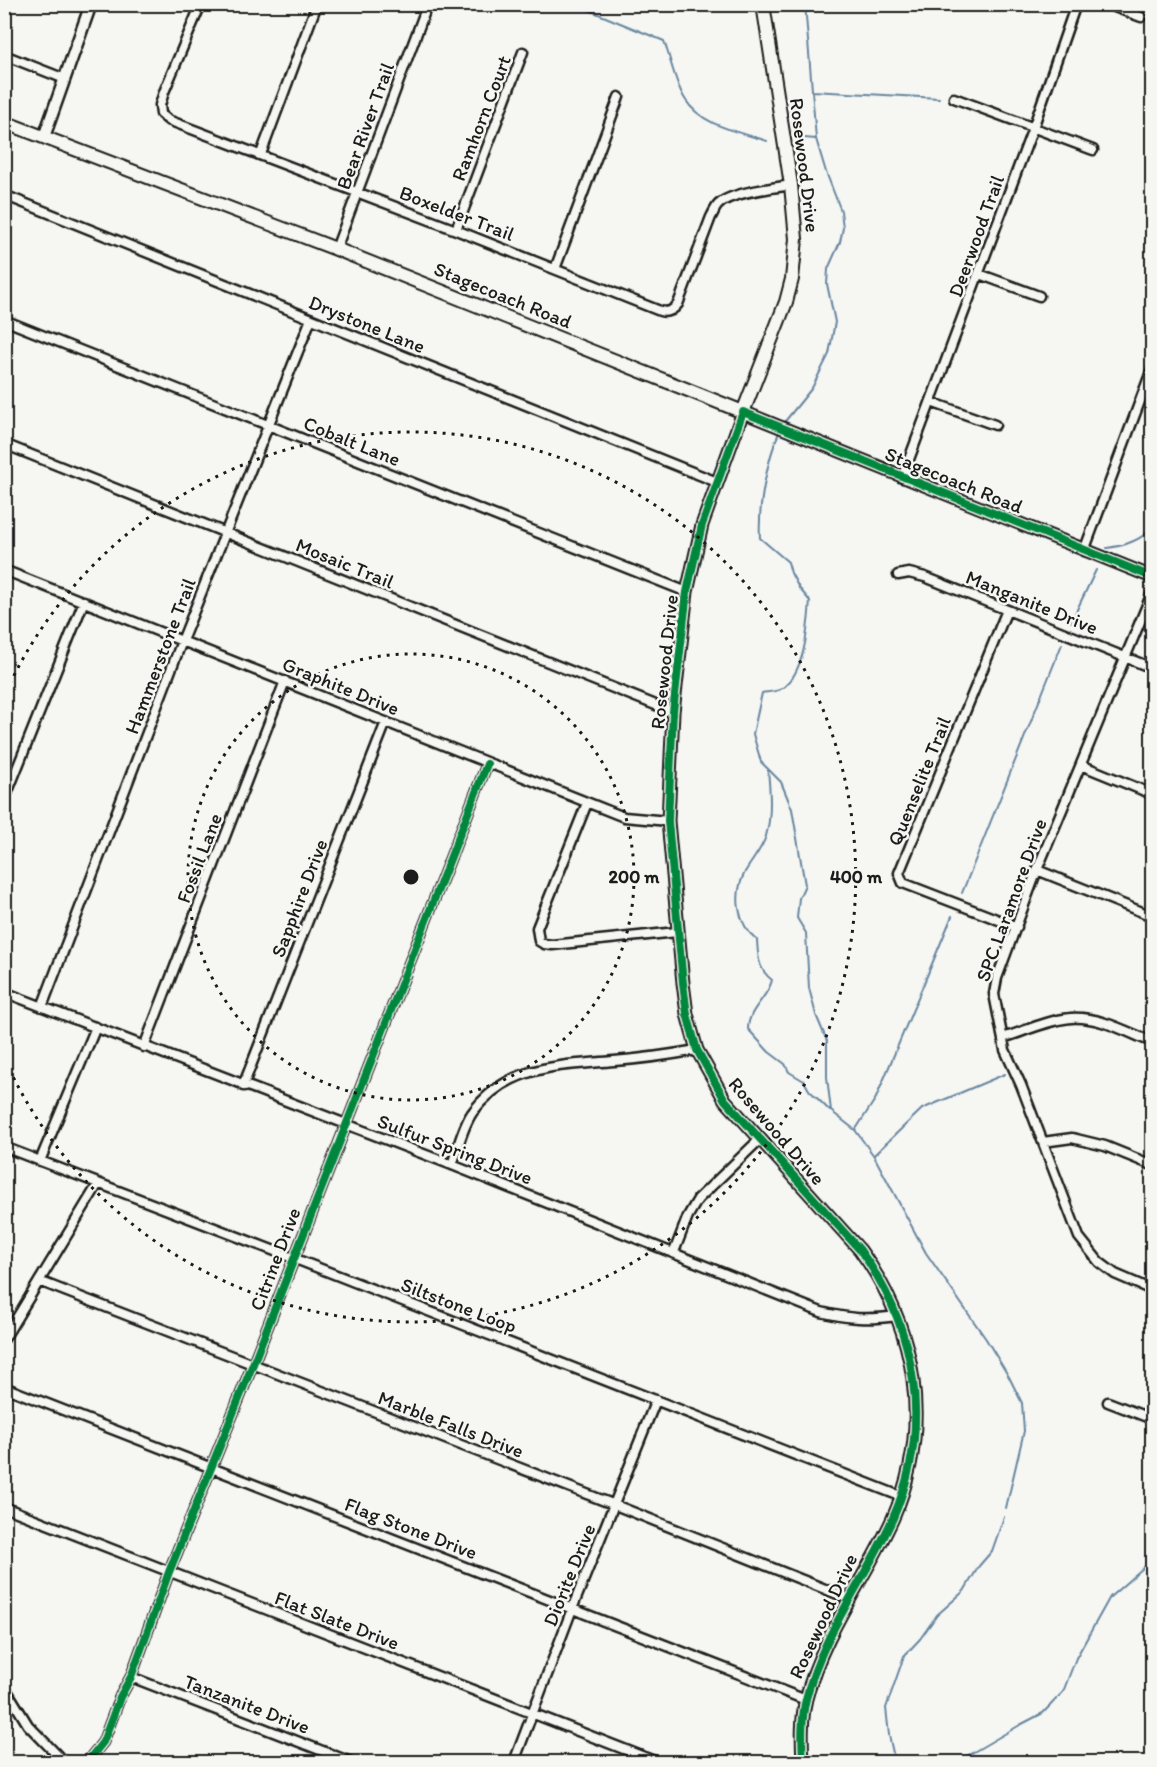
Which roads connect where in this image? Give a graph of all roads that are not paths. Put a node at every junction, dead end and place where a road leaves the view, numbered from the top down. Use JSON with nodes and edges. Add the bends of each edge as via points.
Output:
{"nodes":[{"id":1,"x":91,"y":4,"type":"edge"},
{"id":2,"x":201,"y":4,"type":"edge"},
{"id":3,"x":317,"y":4,"type":"edge"},
{"id":4,"x":763,"y":4,"type":"edge"},
{"id":5,"x":1076,"y":4,"type":"edge"},
{"id":6,"x":1106,"y":4,"type":"edge"},
{"id":7,"x":424,"y":14,"type":"dead end"},
{"id":8,"x":1141,"y":18,"type":"dead end"},
{"id":9,"x":524,"y":52,"type":"dead end"},
{"id":10,"x":4,"y":56,"type":"edge"},
{"id":11,"x":65,"y":79,"type":"junction"},
{"id":12,"x":619,"y":97,"type":"dead end"},
{"id":13,"x":954,"y":98,"type":"dead end"},
{"id":14,"x":4,"y":122,"type":"edge"},
{"id":15,"x":1033,"y":128,"type":"junction"},
{"id":16,"x":44,"y":137,"type":"junction"},
{"id":17,"x":1092,"y":150,"type":"dead end"},
{"id":18,"x":261,"y":154,"type":"junction"},
{"id":19,"x":791,"y":184,"type":"junction"},
{"id":20,"x":358,"y":192,"type":"junction"},
{"id":21,"x":4,"y":195,"type":"edge"},
{"id":22,"x":456,"y":230,"type":"junction"},
{"id":23,"x":336,"y":249,"type":"junction"},
{"id":24,"x":555,"y":269,"type":"junction"},
{"id":25,"x":979,"y":274,"type":"junction"},
{"id":26,"x":1039,"y":296,"type":"dead end"},
{"id":27,"x":311,"y":319,"type":"junction"},
{"id":28,"x":4,"y":320,"type":"edge"},
{"id":29,"x":1152,"y":369,"type":"edge"},
{"id":30,"x":931,"y":402,"type":"junction"},
{"id":31,"x":743,"y":412,"type":"junction"},
{"id":32,"x":995,"y":425,"type":"dead end"},
{"id":33,"x":269,"y":426,"type":"junction"},
{"id":34,"x":4,"y":444,"type":"edge"},
{"id":35,"x":902,"y":478,"type":"junction"},
{"id":36,"x":717,"y":482,"type":"junction"},
{"id":37,"x":226,"y":533,"type":"junction"},
{"id":38,"x":1084,"y":551,"type":"junction"},
{"id":39,"x":4,"y":570,"type":"edge"},
{"id":40,"x":898,"y":575,"type":"dead end"},
{"id":41,"x":1152,"y":577,"type":"edge"},
{"id":42,"x":687,"y":592,"type":"junction"},
{"id":43,"x":1152,"y":593,"type":"edge"},
{"id":44,"x":84,"y":601,"type":"junction"},
{"id":45,"x":1007,"y":610,"type":"junction"},
{"id":46,"x":182,"y":641,"type":"junction"},
{"id":47,"x":1125,"y":657,"type":"junction"},
{"id":48,"x":1152,"y":668,"type":"edge"},
{"id":49,"x":285,"y":681,"type":"junction"},
{"id":50,"x":673,"y":712,"type":"junction"},
{"id":51,"x":386,"y":722,"type":"junction"},
{"id":52,"x":487,"y":764,"type":"junction"},
{"id":53,"x":1081,"y":765,"type":"junction"},
{"id":54,"x":1152,"y":794,"type":"edge"},
{"id":55,"x":4,"y":801,"type":"edge"},
{"id":56,"x":587,"y":803,"type":"junction"},
{"id":57,"x":668,"y":821,"type":"junction"},
{"id":58,"x":1037,"y":870,"type":"junction"},
{"id":59,"x":1152,"y":916,"type":"edge"},
{"id":60,"x":1017,"y":927,"type":"junction"},
{"id":61,"x":677,"y":932,"type":"junction"},
{"id":62,"x":4,"y":992,"type":"edge"},
{"id":63,"x":42,"y":1007,"type":"junction"},
{"id":64,"x":96,"y":1028,"type":"junction"},
{"id":65,"x":1003,"y":1038,"type":"junction"},
{"id":66,"x":1152,"y":1042,"type":"edge"},
{"id":67,"x":144,"y":1047,"type":"junction"},
{"id":68,"x":697,"y":1050,"type":"junction"},
{"id":69,"x":243,"y":1086,"type":"junction"},
{"id":70,"x":345,"y":1124,"type":"junction"},
{"id":71,"x":759,"y":1140,"type":"junction"},
{"id":72,"x":1043,"y":1142,"type":"junction"},
{"id":73,"x":4,"y":1147,"type":"edge"},
{"id":74,"x":40,"y":1161,"type":"junction"},
{"id":75,"x":452,"y":1165,"type":"junction"},
{"id":76,"x":1152,"y":1165,"type":"edge"},
{"id":77,"x":98,"y":1184,"type":"junction"},
{"id":78,"x":674,"y":1252,"type":"junction"},
{"id":79,"x":293,"y":1258,"type":"junction"},
{"id":80,"x":39,"y":1281,"type":"junction"},
{"id":81,"x":1152,"y":1290,"type":"edge"},
{"id":82,"x":897,"y":1316,"type":"junction"},
{"id":83,"x":4,"y":1340,"type":"edge"},
{"id":84,"x":252,"y":1364,"type":"junction"},
{"id":85,"x":4,"y":1387,"type":"edge"},
{"id":86,"x":656,"y":1400,"type":"junction"},
{"id":87,"x":1108,"y":1402,"type":"dead end"},
{"id":88,"x":1152,"y":1419,"type":"edge"},
{"id":89,"x":212,"y":1468,"type":"junction"},
{"id":90,"x":900,"y":1496,"type":"junction"},
{"id":91,"x":615,"y":1505,"type":"junction"},
{"id":92,"x":4,"y":1508,"type":"edge"},
{"id":93,"x":169,"y":1572,"type":"junction"},
{"id":94,"x":850,"y":1599,"type":"junction"},
{"id":95,"x":572,"y":1609,"type":"junction"},
{"id":96,"x":131,"y":1677,"type":"junction"},
{"id":97,"x":4,"y":1686,"type":"edge"},
{"id":98,"x":806,"y":1700,"type":"junction"},
{"id":99,"x":532,"y":1714,"type":"junction"},
{"id":100,"x":64,"y":1762,"type":"edge"},
{"id":101,"x":87,"y":1762,"type":"edge"},
{"id":102,"x":351,"y":1762,"type":"edge"},
{"id":103,"x":514,"y":1762,"type":"edge"},
{"id":104,"x":657,"y":1762,"type":"edge"},
{"id":105,"x":803,"y":1762,"type":"edge"}],
"edges":[{"from":1,"to":11,"type":"street"},
{"from":2,"to":18,"type":"street","name":"Boxelder Trail","via":[[164,92],[161,114]]},
{"from":3,"to":18,"type":"street"},
{"from":4,"to":19,"type":"main road","name":"Rosewood Drive"},
{"from":5,"to":15,"type":"street","name":"Deerwood Trail"},
{"from":6,"to":8,"type":"street"},
{"from":7,"to":20,"type":"street","name":"Bear River Trail"},
{"from":9,"to":22,"type":"street","name":"Ramhorn Court"},
{"from":10,"to":11,"type":"street"},
{"from":11,"to":16,"type":"street"},
{"from":12,"to":24,"type":"street"},
{"from":13,"to":15,"type":"street"},
{"from":14,"to":16,"type":"main road","name":"Stagecoach Road"},
{"from":15,"to":17,"type":"street"},
{"from":15,"to":25,"type":"street","name":"Deerwood Trail"},
{"from":16,"to":23,"type":"main road","name":"Stagecoach Road"},
{"from":18,"to":20,"type":"street","name":"Boxelder Trail"},
{"from":19,"to":24,"type":"street","name":"Boxelder Trail","via":[[727,199],[719,205],[678,304],[667,313]]},
{"from":19,"to":31,"type":"main road","name":"Rosewood Drive","via":[[796,239],[792,279]]},
{"from":20,"to":22,"type":"street","name":"Boxelder Trail"},
{"from":20,"to":23,"type":"street","name":"Bear River Trail"},
{"from":21,"to":27,"type":"street","name":"Drystone Lane"},
{"from":22,"to":24,"type":"street","name":"Boxelder Trail"},
{"from":23,"to":31,"type":"main road","name":"Stagecoach Road"},
{"from":25,"to":26,"type":"street"},
{"from":25,"to":30,"type":"street","name":"Deerwood Trail"},
{"from":27,"to":33,"type":"street","name":"Hammerstone Trail"},
{"from":27,"to":36,"type":"street","name":"Drystone Lane"},
{"from":28,"to":33,"type":"street","name":"Cobalt Lane"},
{"from":29,"to":38,"type":"street"},
{"from":30,"to":32,"type":"street"},
{"from":30,"to":35,"type":"street","name":"Deerwood Trail"},
{"from":31,"to":35,"type":"street","name":"Stagecoach Road"},
{"from":31,"to":36,"type":"street","name":"Rosewood Drive"},
{"from":33,"to":37,"type":"street","name":"Hammerstone Trail"},
{"from":33,"to":42,"type":"street","name":"Cobalt Lane"},
{"from":34,"to":37,"type":"street","name":"Mosaic Trail"},
{"from":35,"to":38,"type":"street","name":"Stagecoach Road"},
{"from":36,"to":42,"type":"street","name":"Rosewood Drive","via":[[702,525]]},
{"from":37,"to":46,"type":"street","name":"Hammerstone Trail"},
{"from":37,"to":50,"type":"street","name":"Mosaic Trail"},
{"from":38,"to":41,"type":"street","name":"Stagecoach Road"},
{"from":39,"to":44,"type":"street","name":"Graphite Drive"},
{"from":40,"to":45,"type":"street","name":"Manganite Drive","via":[[926,577]]},
{"from":42,"to":50,"type":"street","name":"Rosewood Drive"},
{"from":43,"to":47,"type":"street","name":"SPC Laramore Drive"},
{"from":44,"to":46,"type":"street","name":"Graphite Drive"},
{"from":44,"to":55,"type":"street"},
{"from":45,"to":47,"type":"street","name":"Manganite Drive"},
{"from":45,"to":60,"type":"street","name":"Quenselite Trail","via":[[899,873],[903,883]]},
{"from":46,"to":49,"type":"street","name":"Graphite Drive"},
{"from":46,"to":63,"type":"street","name":"Hammerstone Trail"},
{"from":47,"to":48,"type":"street","name":"Manganite Drive"},
{"from":47,"to":53,"type":"street","name":"SPC Laramore Drive"},
{"from":49,"to":51,"type":"street","name":"Graphite Drive"},
{"from":49,"to":67,"type":"street","name":"Fossil Lane"},
{"from":50,"to":57,"type":"street","name":"Rosewood Drive"},
{"from":51,"to":52,"type":"street","name":"Graphite Drive"},
{"from":51,"to":69,"type":"street","name":"Sapphire Drive"},
{"from":52,"to":56,"type":"street","name":"Graphite Drive"},
{"from":52,"to":70,"type":"street","name":"Citrine Drive"},
{"from":53,"to":54,"type":"street"},
{"from":53,"to":58,"type":"street","name":"SPC Laramore Drive"},
{"from":56,"to":57,"type":"street","name":"Graphite Drive","via":[[624,817]]},
{"from":56,"to":61,"type":"street","via":[[537,928],[538,940],[552,945]]},
{"from":57,"to":61,"type":"street","name":"Rosewood Drive"},
{"from":58,"to":59,"type":"street"},
{"from":58,"to":60,"type":"street","name":"SPC Laramore Drive"},
{"from":60,"to":65,"type":"street","name":"SPC Laramore Drive","via":[[994,994]]},
{"from":61,"to":68,"type":"street","name":"Rosewood Drive","via":[[687,1014]]},
{"from":62,"to":63,"type":"street","name":"Sulfur Spring Drive"},
{"from":63,"to":64,"type":"street","name":"Sulfur Spring Drive"},
{"from":64,"to":67,"type":"street","name":"Sulfur Spring Drive"},
{"from":64,"to":74,"type":"street"},
{"from":65,"to":66,"type":"street","via":[[1072,1018],[1102,1022]]},
{"from":65,"to":72,"type":"street","name":"SPC Laramore Drive"},
{"from":67,"to":69,"type":"street","name":"Sulfur Spring Drive"},
{"from":68,"to":71,"type":"street","name":"Rosewood Drive","via":[[725,1101]]},
{"from":68,"to":75,"type":"street","via":[[542,1068],[521,1074],[495,1090],[472,1113]]},
{"from":69,"to":70,"type":"street","name":"Sulfur Spring Drive"},
{"from":70,"to":75,"type":"street","name":"Sulfur Spring Drive"},
{"from":70,"to":79,"type":"street","name":"Citrine Drive"},
{"from":71,"to":78,"type":"street","via":[[698,1199]]},
{"from":71,"to":82,"type":"street","name":"Rosewood Drive","via":[[860,1250]]},
{"from":72,"to":76,"type":"street","via":[[1072,1138]]},
{"from":72,"to":81,"type":"street","name":"SPC Laramore Drive","via":[[1088,1251],[1115,1274]]},
{"from":73,"to":74,"type":"street","name":"Siltstone Loop"},
{"from":74,"to":77,"type":"street","name":"Siltstone Loop"},
{"from":75,"to":78,"type":"street","name":"Sulfur Spring Drive"},
{"from":77,"to":79,"type":"street","name":"Siltstone Loop"},
{"from":77,"to":80,"type":"street"},
{"from":78,"to":82,"type":"street","name":"Sulfur Spring Drive","via":[[821,1312],[847,1319]]},
{"from":79,"to":84,"type":"street","name":"Citrine Drive"},
{"from":79,"to":86,"type":"street","name":"Siltstone Loop"},
{"from":80,"to":83,"type":"street"},
{"from":80,"to":84,"type":"street","name":"Marble Falls Drive"},
{"from":82,"to":90,"type":"street","name":"Rosewood Drive","via":[[912,1369],[914,1407],[912,1456]]},
{"from":84,"to":89,"type":"street","name":"Citrine Drive"},
{"from":84,"to":91,"type":"street","name":"Marble Falls Drive"},
{"from":85,"to":89,"type":"street","name":"Flag Stone Drive"},
{"from":86,"to":90,"type":"street","name":"Siltstone Loop"},
{"from":86,"to":91,"type":"street","name":"Diorite Drive"},
{"from":87,"to":88,"type":"street"},
{"from":89,"to":93,"type":"street","name":"Citrine Drive"},
{"from":89,"to":95,"type":"street","name":"Flag Stone Drive"},
{"from":90,"to":94,"type":"street","name":"Rosewood Drive"},
{"from":91,"to":94,"type":"street","name":"Marble Falls Drive"},
{"from":91,"to":95,"type":"street","name":"Diorite Drive"},
{"from":92,"to":93,"type":"street","name":"Flat Slate Drive"},
{"from":93,"to":96,"type":"street","name":"Citrine Drive"},
{"from":93,"to":99,"type":"street","name":"Flat Slate Drive"},
{"from":94,"to":98,"type":"street","name":"Rosewood Drive","via":[[816,1666]]},
{"from":95,"to":98,"type":"street","name":"Flag Stone Drive"},
{"from":95,"to":99,"type":"street","name":"Diorite Drive"},
{"from":96,"to":101,"type":"street","name":"Citrine Drive","via":[[103,1742]]},
{"from":96,"to":102,"type":"street","name":"Tanzanite Drive"},
{"from":97,"to":100,"type":"street","via":[[28,1725]]},
{"from":98,"to":105,"type":"street","name":"Rosewood Drive"},
{"from":99,"to":103,"type":"street","name":"Diorite Drive"},
{"from":99,"to":104,"type":"street","name":"Flat Slate Drive"}]}
